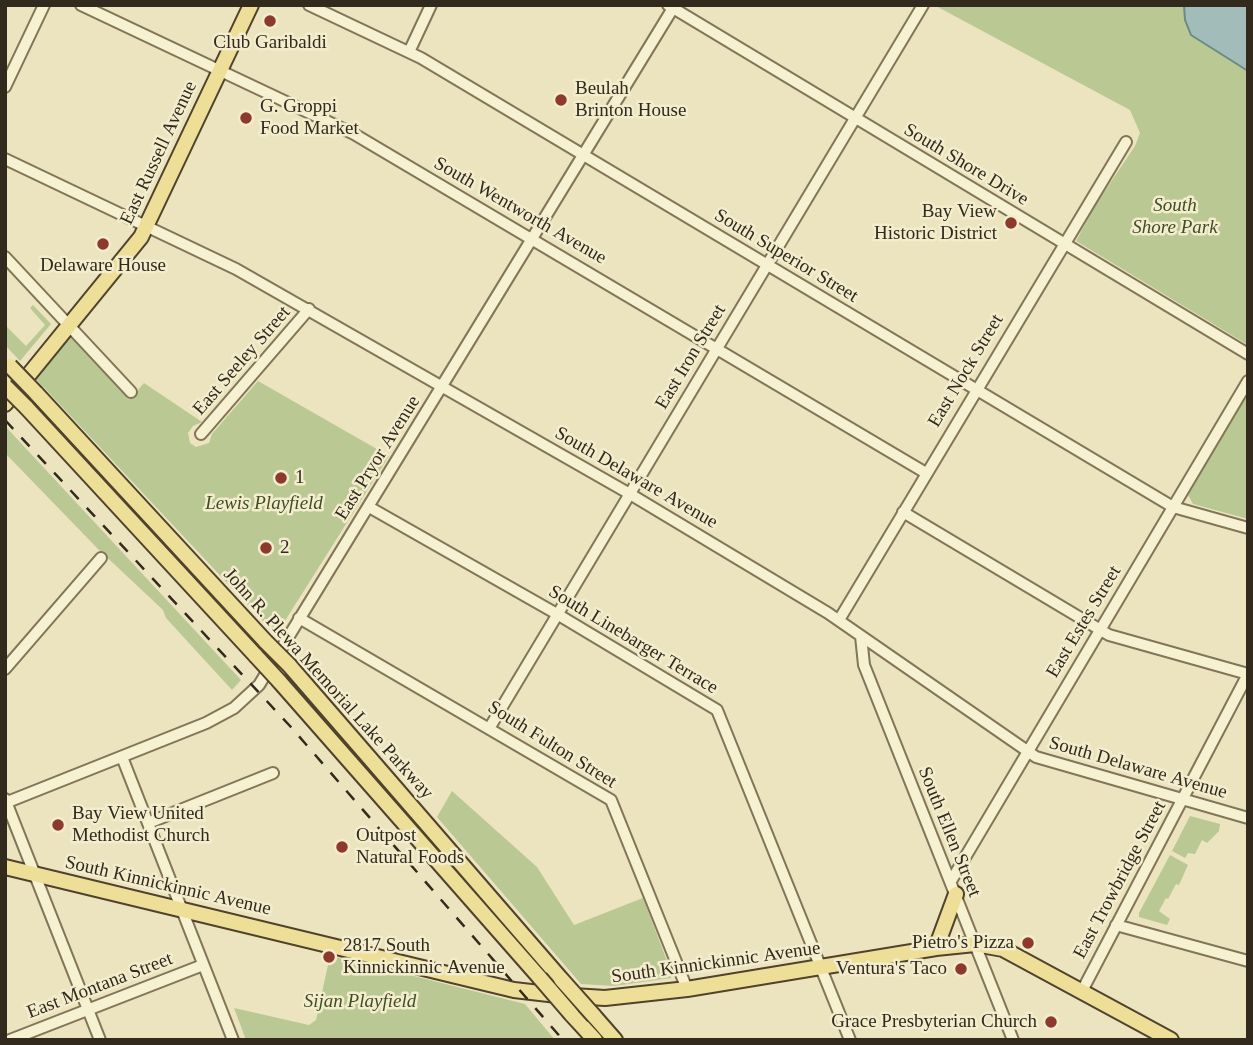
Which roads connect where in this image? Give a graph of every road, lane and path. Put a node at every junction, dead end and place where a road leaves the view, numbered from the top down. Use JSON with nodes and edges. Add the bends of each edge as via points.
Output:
{"nodes":[{"id":1,"x":44,"y":5,"type":"edge"},
{"id":2,"x":82,"y":5,"type":"edge"},
{"id":3,"x":251,"y":5,"type":"edge"},
{"id":4,"x":309,"y":5,"type":"edge"},
{"id":5,"x":431,"y":5,"type":"edge"},
{"id":6,"x":923,"y":5,"type":"edge"},
{"id":7,"x":670,"y":7,"type":"edge"},
{"id":8,"x":408,"y":52,"type":"junction"},
{"id":9,"x":220,"y":70,"type":"junction"},
{"id":10,"x":5,"y":87,"type":"edge"},
{"id":11,"x":854,"y":118,"type":"junction"},
{"id":12,"x":1126,"y":142,"type":"dead end"},
{"id":13,"x":583,"y":155,"type":"junction"},
{"id":14,"x":5,"y":159,"type":"edge"},
{"id":15,"x":146,"y":226,"type":"junction"},
{"id":16,"x":532,"y":238,"type":"junction"},
{"id":17,"x":1063,"y":243,"type":"junction"},
{"id":18,"x":5,"y":257,"type":"edge"},
{"id":19,"x":766,"y":265,"type":"junction"},
{"id":20,"x":309,"y":309,"type":"junction"},
{"id":21,"x":69,"y":324,"type":"junction"},
{"id":22,"x":717,"y":347,"type":"junction"},
{"id":23,"x":1248,"y":354,"type":"edge"},
{"id":24,"x":7,"y":363,"type":"edge"},
{"id":25,"x":1248,"y":381,"type":"edge"},
{"id":26,"x":5,"y":386,"type":"edge"},
{"id":27,"x":443,"y":386,"type":"junction"},
{"id":28,"x":975,"y":390,"type":"junction"},
{"id":29,"x":131,"y":392,"type":"dead end"},
{"id":30,"x":5,"y":404,"type":"edge"},
{"id":31,"x":201,"y":434,"type":"dead end"},
{"id":32,"x":926,"y":473,"type":"junction"},
{"id":33,"x":630,"y":494,"type":"junction"},
{"id":34,"x":369,"y":507,"type":"junction"},
{"id":35,"x":1173,"y":507,"type":"junction"},
{"id":36,"x":903,"y":512,"type":"junction"},
{"id":37,"x":1248,"y":528,"type":"edge"},
{"id":38,"x":101,"y":558,"type":"dead end"},
{"id":39,"x":557,"y":614,"type":"junction"},
{"id":40,"x":299,"y":618,"type":"junction"},
{"id":41,"x":839,"y":620,"type":"junction"},
{"id":42,"x":1100,"y":630,"type":"junction"},
{"id":43,"x":861,"y":636,"type":"junction"},
{"id":44,"x":5,"y":669,"type":"edge"},
{"id":45,"x":1248,"y":674,"type":"edge"},
{"id":46,"x":490,"y":727,"type":"junction"},
{"id":47,"x":1028,"y":752,"type":"junction"},
{"id":48,"x":122,"y":757,"type":"junction"},
{"id":49,"x":273,"y":773,"type":"dead end"},
{"id":50,"x":1182,"y":799,"type":"junction"},
{"id":51,"x":6,"y":801,"type":"edge"},
{"id":52,"x":1248,"y":818,"type":"edge"},
{"id":53,"x":148,"y":823,"type":"junction"},
{"id":54,"x":5,"y":867,"type":"edge"},
{"id":55,"x":34,"y":874,"type":"junction"},
{"id":56,"x":953,"y":888,"type":"junction"},
{"id":57,"x":181,"y":909,"type":"junction"},
{"id":58,"x":1116,"y":925,"type":"junction"},
{"id":59,"x":975,"y":944,"type":"junction"},
{"id":60,"x":936,"y":948,"type":"junction"},
{"id":61,"x":1248,"y":961,"type":"edge"},
{"id":62,"x":203,"y":965,"type":"junction"},
{"id":63,"x":821,"y":968,"type":"junction"},
{"id":64,"x":687,"y":989,"type":"junction"},
{"id":65,"x":1082,"y":991,"type":"junction"},
{"id":66,"x":88,"y":1010,"type":"junction"},
{"id":67,"x":10,"y":1040,"type":"edge"},
{"id":68,"x":100,"y":1040,"type":"edge"},
{"id":69,"x":233,"y":1040,"type":"edge"},
{"id":70,"x":595,"y":1040,"type":"edge"},
{"id":71,"x":615,"y":1040,"type":"edge"},
{"id":72,"x":850,"y":1040,"type":"edge"},
{"id":73,"x":1013,"y":1040,"type":"edge"},
{"id":74,"x":1171,"y":1040,"type":"edge"}],
"edges":[{"from":1,"to":10,"type":"street"},
{"from":2,"to":9,"type":"street","name":"South Wentworth Avenue"},
{"from":3,"to":9,"type":"main road","name":"East Russell Avenue"},
{"from":4,"to":8,"type":"street","name":"South Superior Street"},
{"from":5,"to":8,"type":"street"},
{"from":6,"to":11,"type":"street","name":"East Iron Street"},
{"from":7,"to":11,"type":"street","name":"South Shore Drive"},
{"from":7,"to":13,"type":"street","name":"East Pryor Avenue"},
{"from":8,"to":13,"type":"street","name":"South Superior Street"},
{"from":9,"to":15,"type":"main road","name":"East Russell Avenue"},
{"from":9,"to":16,"type":"street","name":"South Wentworth Avenue","via":[[354,134]]},
{"from":11,"to":17,"type":"street","name":"South Shore Drive"},
{"from":11,"to":19,"type":"street","name":"East Iron Street"},
{"from":12,"to":17,"type":"street","name":"East Nock Street"},
{"from":13,"to":16,"type":"street","name":"East Pryor Avenue"},
{"from":13,"to":19,"type":"street","name":"South Superior Street"},
{"from":14,"to":15,"type":"street","name":"South Delaware Avenue"},
{"from":15,"to":20,"type":"street","name":"South Delaware Avenue"},
{"from":15,"to":21,"type":"main road","name":"East Russell Avenue","via":[[138,243]]},
{"from":16,"to":22,"type":"street","name":"South Wentworth Avenue"},
{"from":16,"to":27,"type":"street","name":"East Pryor Avenue"},
{"from":17,"to":23,"type":"street","name":"South Shore Drive"},
{"from":17,"to":28,"type":"street","name":"East Nock Street"},
{"from":18,"to":21,"type":"street"},
{"from":19,"to":22,"type":"street","name":"East Iron Street"},
{"from":19,"to":28,"type":"street","name":"South Superior Street"},
{"from":20,"to":27,"type":"street","name":"South Delaware Avenue"},
{"from":20,"to":31,"type":"street","name":"East Seeley Street"},
{"from":21,"to":29,"type":"street"},
{"from":21,"to":30,"type":"main road","name":"East Russell Avenue"},
{"from":22,"to":32,"type":"street","name":"South Wentworth Avenue"},
{"from":22,"to":33,"type":"street","name":"East Iron Street"},
{"from":24,"to":71,"type":"main road","name":"John R. Plewa Memorial Lake Parkway","bridge":true,"via":[[289,665]]},
{"from":25,"to":35,"type":"street","name":"East Estes Street"},
{"from":26,"to":70,"type":"main road","name":"John R. Plewa Memorial Lake Parkway","bridge":true,"via":[[279,681]]},
{"from":27,"to":33,"type":"street","name":"South Delaware Avenue"},
{"from":27,"to":34,"type":"street","name":"East Pryor Avenue"},
{"from":28,"to":32,"type":"street","name":"East Nock Street"},
{"from":28,"to":35,"type":"street","name":"South Superior Street"},
{"from":32,"to":36,"type":"street","name":"East Nock Street"},
{"from":33,"to":39,"type":"street","name":"East Iron Street"},
{"from":33,"to":41,"type":"street","name":"South Delaware Avenue"},
{"from":34,"to":39,"type":"street","name":"South Linebarger Terrace"},
{"from":34,"to":40,"type":"street","name":"East Pryor Avenue"},
{"from":35,"to":37,"type":"street","name":"South Superior Street"},
{"from":35,"to":42,"type":"street","name":"East Estes Street"},
{"from":36,"to":41,"type":"street","name":"East Nock Street"},
{"from":36,"to":42,"type":"street"},
{"from":38,"to":44,"type":"street"},
{"from":39,"to":46,"type":"street","name":"East Iron Street"},
{"from":39,"to":63,"type":"street","name":"South Linebarger Terrace","via":[[717,710]]},
{"from":40,"to":46,"type":"street","name":"South Fulton Street"},
{"from":40,"to":48,"type":"street","name":"East Pryor Avenue","via":[[258,685],[234,708]]},
{"from":41,"to":43,"type":"street","name":"South Delaware Avenue"},
{"from":42,"to":45,"type":"street"},
{"from":42,"to":47,"type":"street","name":"East Estes Street"},
{"from":43,"to":47,"type":"street","name":"South Delaware Avenue"},
{"from":43,"to":56,"type":"street","name":"South Ellen Street","via":[[864,666]]},
{"from":45,"to":50,"type":"street","name":"East Trowbridge Street"},
{"from":46,"to":64,"type":"street","name":"South Fulton Street","via":[[611,800]]},
{"from":47,"to":50,"type":"street","name":"South Delaware Avenue"},
{"from":47,"to":56,"type":"street","name":"East Estes Street"},
{"from":48,"to":51,"type":"street","name":"East Pryor Avenue"},
{"from":48,"to":53,"type":"street"},
{"from":49,"to":53,"type":"street"},
{"from":50,"to":52,"type":"street","name":"South Delaware Avenue"},
{"from":50,"to":58,"type":"street","name":"East Trowbridge Street"},
{"from":51,"to":55,"type":"street"},
{"from":53,"to":57,"type":"street"},
{"from":54,"to":55,"type":"main road","name":"South Kinnickinnic Avenue"},
{"from":55,"to":57,"type":"main road","name":"South Kinnickinnic Avenue"},
{"from":55,"to":66,"type":"street"},
{"from":56,"to":59,"type":"street","name":"South Ellen Street"},
{"from":56,"to":60,"type":"main road"},
{"from":57,"to":62,"type":"street"},
{"from":57,"to":64,"type":"main road","name":"South Kinnickinnic Avenue","via":[[514,990],[605,998]]},
{"from":58,"to":61,"type":"street"},
{"from":58,"to":65,"type":"street","name":"East Trowbridge Street"},
{"from":59,"to":60,"type":"main road","name":"South Kinnickinnic Avenue"},
{"from":59,"to":65,"type":"main road","name":"South Kinnickinnic Avenue","via":[[1003,949]]},
{"from":59,"to":73,"type":"street","name":"South Ellen Street"},
{"from":60,"to":63,"type":"main road","name":"South Kinnickinnic Avenue"},
{"from":62,"to":66,"type":"street","name":"East Montana Street"},
{"from":62,"to":69,"type":"street"},
{"from":63,"to":64,"type":"main road","name":"South Kinnickinnic Avenue"},
{"from":63,"to":72,"type":"street","name":"South Linebarger Terrace"},
{"from":65,"to":74,"type":"main road","name":"South Kinnickinnic Avenue"},
{"from":66,"to":67,"type":"street","name":"East Montana Street"},
{"from":66,"to":68,"type":"street"}]}
